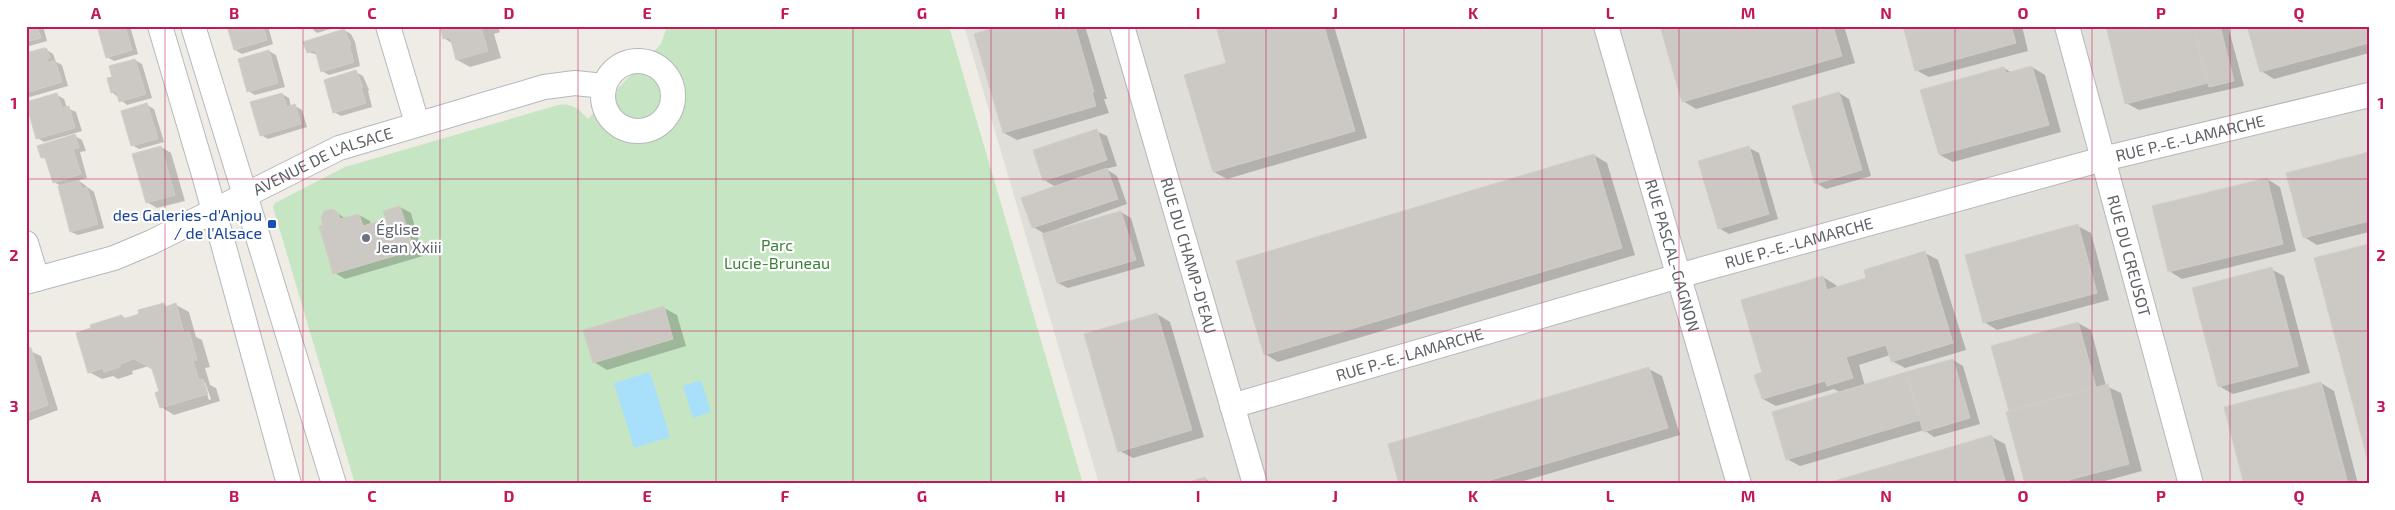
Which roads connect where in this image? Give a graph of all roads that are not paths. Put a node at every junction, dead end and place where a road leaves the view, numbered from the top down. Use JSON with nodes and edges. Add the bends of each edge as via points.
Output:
{"nodes":[{"id":1,"x":160,"y":26,"type":"edge"},
{"id":2,"x":193,"y":26,"type":"edge"},
{"id":3,"x":388,"y":26,"type":"edge"},
{"id":4,"x":1122,"y":26,"type":"edge"},
{"id":5,"x":1606,"y":26,"type":"edge"},
{"id":6,"x":2067,"y":26,"type":"edge"},
{"id":7,"x":604,"y":86,"type":"dead end"},
{"id":8,"x":2369,"y":95,"type":"edge"},
{"id":9,"x":417,"y":123,"type":"junction"},
{"id":10,"x":2103,"y":159,"type":"junction"},
{"id":11,"x":244,"y":196,"type":"junction"},
{"id":12,"x":212,"y":212,"type":"junction"},
{"id":13,"x":26,"y":243,"type":"edge"},
{"id":14,"x":1679,"y":275,"type":"junction"},
{"id":15,"x":32,"y":280,"type":"edge"},
{"id":16,"x":1232,"y":406,"type":"junction"},
{"id":17,"x":289,"y":484,"type":"edge"},
{"id":18,"x":334,"y":484,"type":"edge"},
{"id":19,"x":1255,"y":484,"type":"edge"},
{"id":20,"x":1739,"y":484,"type":"edge"},
{"id":21,"x":2191,"y":484,"type":"edge"}],
"edges":[{"from":1,"to":12,"type":"street"},
{"from":2,"to":11,"type":"street"},
{"from":3,"to":9,"type":"street"},
{"from":4,"to":16,"type":"street","name":"RUE DU CHAMP-D'EAU"},
{"from":5,"to":14,"type":"street","name":"RUE PASCAL-GAGNON"},
{"from":6,"to":10,"type":"street","name":"RUE DU CREUSOT"},
{"from":7,"to":9,"type":"street","name":"AVENUE DE L'ALSACE","via":[[575,82],[544,86]]},
{"from":8,"to":10,"type":"street","name":"RUE P.-E.-LAMARCHE"},
{"from":9,"to":11,"type":"street","name":"AVENUE DE L'ALSACE","via":[[339,148]]},
{"from":10,"to":14,"type":"street","name":"RUE P.-E.-LAMARCHE"},
{"from":10,"to":21,"type":"street","name":"RUE DU CREUSOT"},
{"from":11,"to":12,"type":"street","name":"AVENUE DE L'ALSACE"},
{"from":11,"to":18,"type":"street"},
{"from":12,"to":15,"type":"street","name":"AVENUE DE L'ALSACE","via":[[114,258]]},
{"from":12,"to":17,"type":"street"},
{"from":13,"to":15,"type":"street"},
{"from":14,"to":16,"type":"street","name":"RUE P.-E.-LAMARCHE"},
{"from":14,"to":20,"type":"street","name":"RUE PASCAL-GAGNON"},
{"from":16,"to":19,"type":"street","name":"RUE DU CHAMP-D'EAU"}]}
